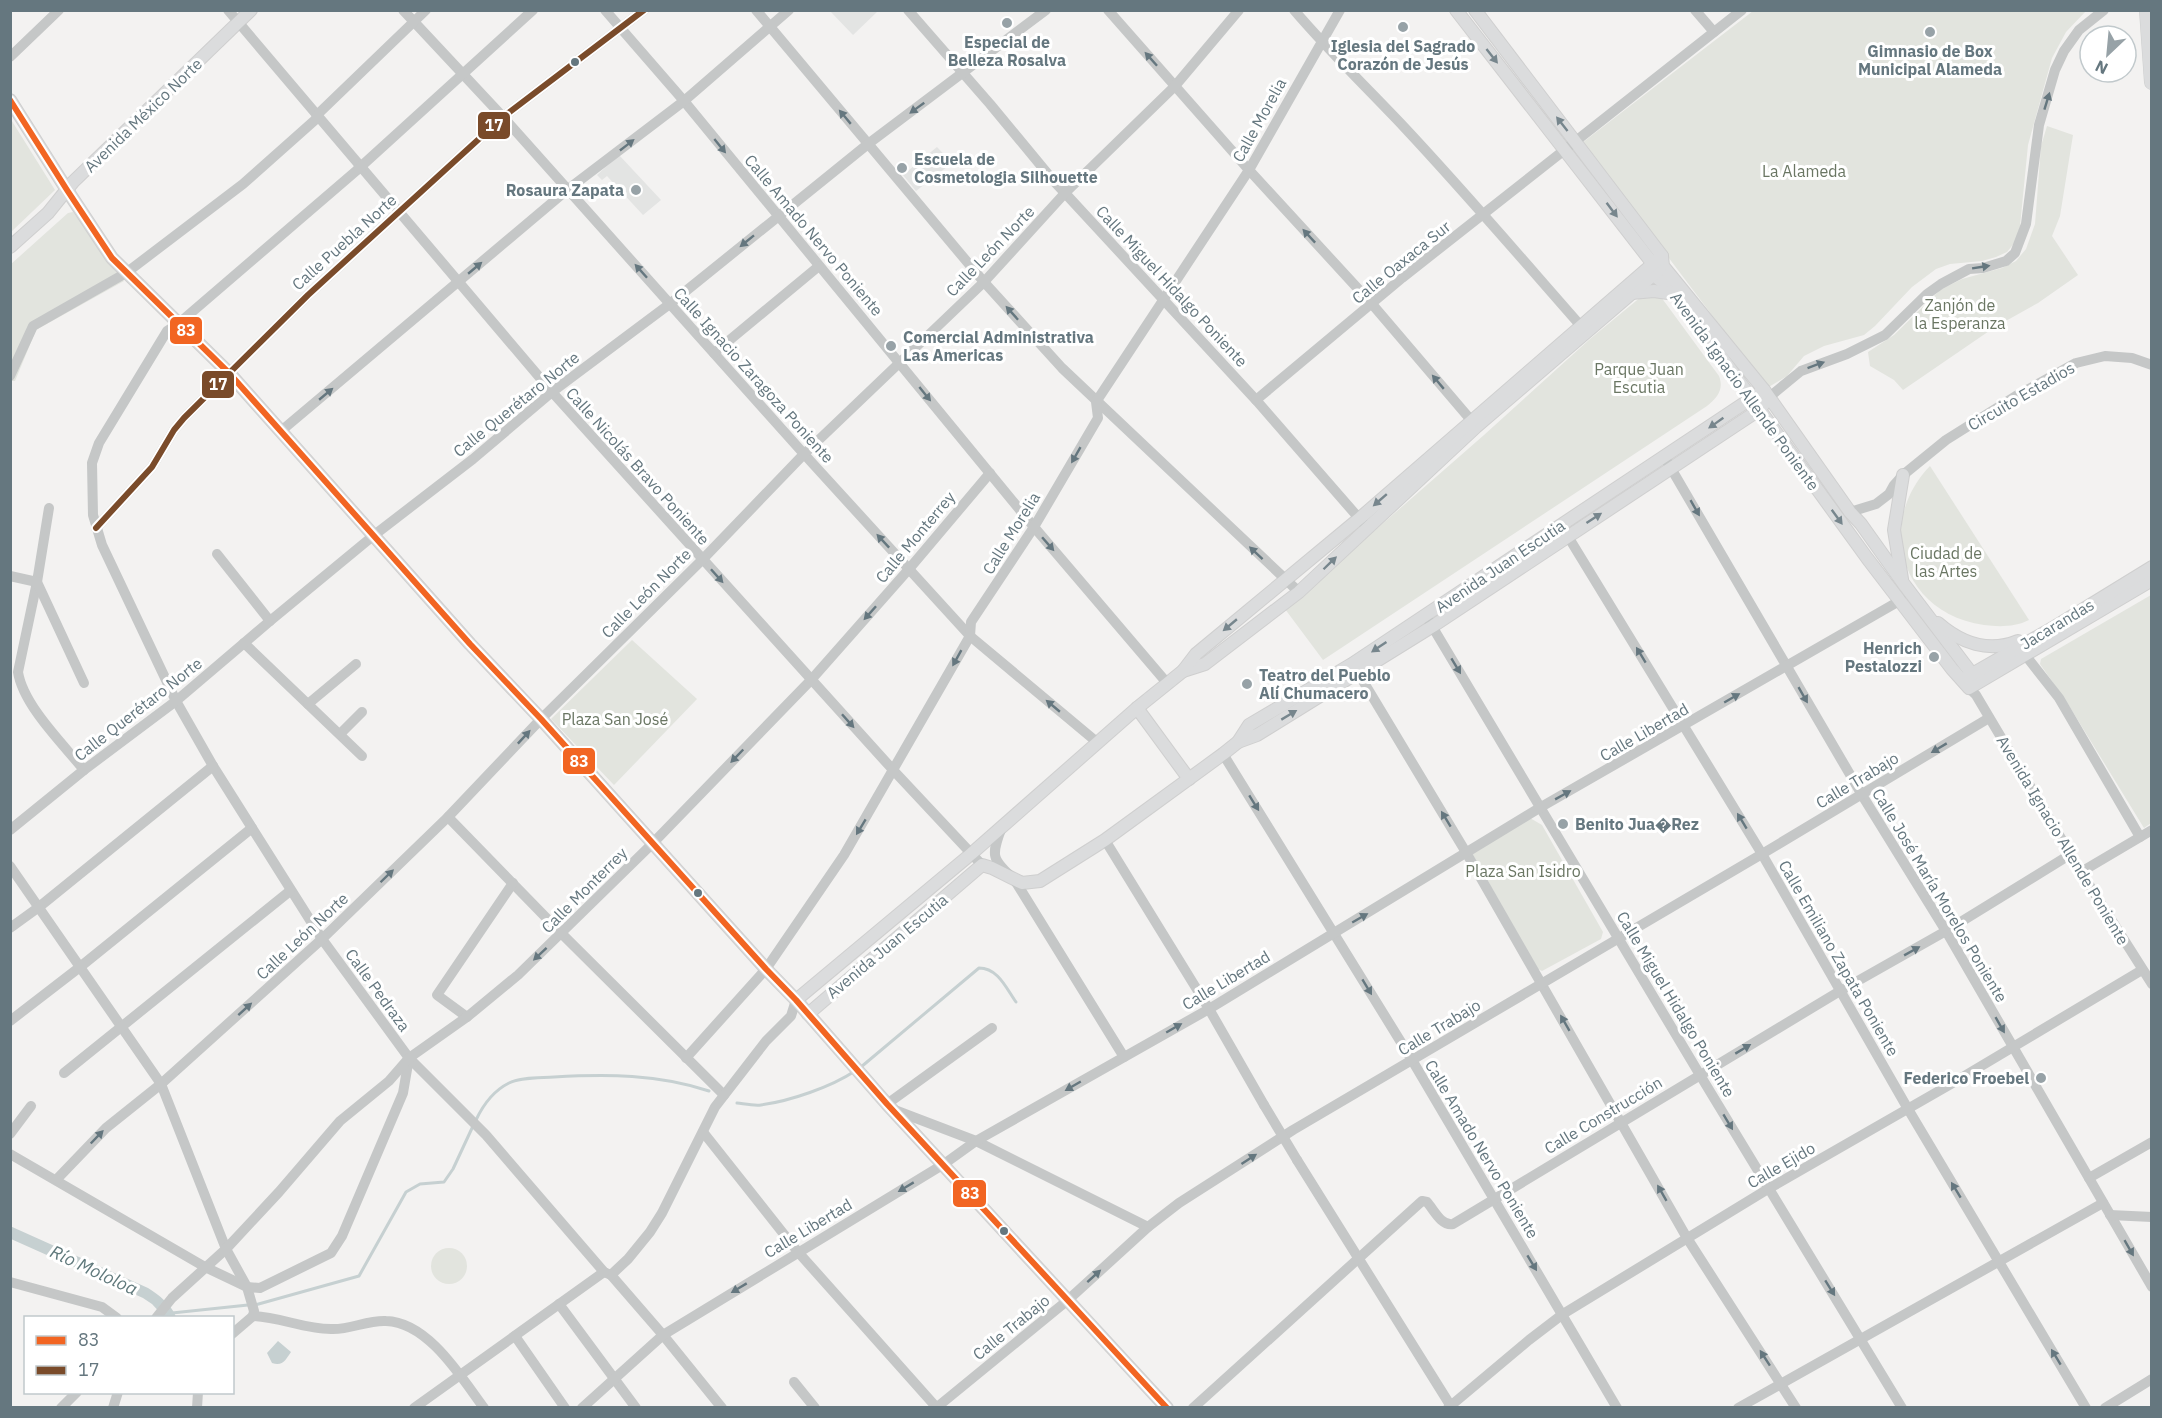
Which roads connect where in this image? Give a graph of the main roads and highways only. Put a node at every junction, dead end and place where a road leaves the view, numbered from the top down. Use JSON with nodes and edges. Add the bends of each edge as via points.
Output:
{"nodes":[{"id":1,"x":251,"y":10,"type":"edge"},
{"id":2,"x":1455,"y":10,"type":"edge"},
{"id":3,"x":2146,"y":10,"type":"edge"},
{"id":4,"x":1475,"y":11,"type":"edge"},
{"id":5,"x":2151,"y":82,"type":"edge"},
{"id":6,"x":10,"y":100,"type":"edge"},
{"id":7,"x":1571,"y":146,"type":"junction"},
{"id":8,"x":67,"y":190,"type":"junction"},
{"id":9,"x":10,"y":247,"type":"edge"},
{"id":10,"x":1658,"y":265,"type":"junction"},
{"id":11,"x":1631,"y":293,"type":"junction"},
{"id":12,"x":1676,"y":294,"type":"junction"},
{"id":13,"x":1581,"y":331,"type":"junction"},
{"id":14,"x":1740,"y":383,"type":"junction"},
{"id":15,"x":1766,"y":394,"type":"junction"},
{"id":16,"x":1751,"y":398,"type":"junction"},
{"id":17,"x":1736,"y":408,"type":"junction"},
{"id":18,"x":1760,"y":410,"type":"junction"},
{"id":19,"x":1668,"y":463,"type":"junction"},
{"id":20,"x":1903,"y":475,"type":"road end"},
{"id":21,"x":1363,"y":523,"type":"junction"},
{"id":22,"x":2151,"y":567,"type":"edge"},
{"id":23,"x":2151,"y":580,"type":"edge"},
{"id":24,"x":1903,"y":583,"type":"junction"},
{"id":25,"x":1921,"y":607,"type":"junction"},
{"id":26,"x":2056,"y":626,"type":"junction"},
{"id":27,"x":1183,"y":671,"type":"junction"},
{"id":28,"x":1971,"y":685,"type":"junction"},
{"id":29,"x":1137,"y":708,"type":"junction"},
{"id":30,"x":1189,"y":779,"type":"junction"},
{"id":31,"x":796,"y":1000,"type":"junction"},
{"id":32,"x":808,"y":1014,"type":"junction"},
{"id":33,"x":1167,"y":1407,"type":"edge"}],
"edges":[{"from":1,"to":8,"type":"main road","name":"Avenida México Norte"},
{"from":2,"to":7,"type":"main road","name":"Avenida Ignacio Allende Poniente","one_way":true},
{"from":3,"to":5,"type":"highway"},
{"from":7,"to":4,"type":"main road","name":"Avenida Ignacio Allende Poniente","one_way":true},
{"from":6,"to":8,"type":"main road"},
{"from":7,"to":10,"type":"main road","name":"Avenida Ignacio Allende Poniente"},
{"from":8,"to":9,"type":"main road","name":"Avenida México Norte"},
{"from":8,"to":31,"type":"main road","via":[[112,258],[229,373],[470,644]]},
{"from":10,"to":11,"type":"main road","name":"Avenida Juan Escutia"},
{"from":10,"to":12,"type":"main road","name":"Avenida Ignacio Allende Poniente"},
{"from":10,"to":13,"type":"main road","name":"Avenida Juan Escutia"},
{"from":10,"to":15,"type":"main road","name":"Avenida Ignacio Allende Poniente"},
{"from":11,"to":12,"type":"main road"},
{"from":11,"to":13,"type":"main road","name":"Avenida Juan Escutia"},
{"from":12,"to":14,"type":"main road","name":"Avenida Ignacio Allende Poniente"},
{"from":13,"to":21,"type":"main road","name":"Avenida Juan Escutia"},
{"from":14,"to":16,"type":"main road","name":"Avenida Ignacio Allende Poniente"},
{"from":14,"to":17,"type":"main road"},
{"from":15,"to":16,"type":"main road","name":"Avenida Juan Escutia"},
{"from":15,"to":18,"type":"main road","name":"Avenida Juan Escutia"},
{"from":15,"to":24,"type":"main road","name":"Avenida Ignacio Allende Poniente"},
{"from":16,"to":17,"type":"main road","name":"Avenida Juan Escutia"},
{"from":16,"to":18,"type":"main road","name":"Avenida Ignacio Allende Poniente"},
{"from":17,"to":19,"type":"main road","name":"Avenida Juan Escutia","one_way":true},
{"from":18,"to":19,"type":"main road","name":"Avenida Juan Escutia"},
{"from":18,"to":28,"type":"main road","name":"Avenida Ignacio Allende Poniente","one_way":true,"via":[[1867,558]]},
{"from":19,"to":30,"type":"main road","name":"Avenida Juan Escutia","via":[[1355,669],[1249,725],[1238,742]]},
{"from":20,"to":24,"type":"main road","via":[[1894,530]]},
{"from":21,"to":27,"type":"main road","name":"Avenida Juan Escutia","one_way":true,"via":[[1285,580],[1196,654]]},
{"from":27,"to":21,"type":"main road","name":"Avenida Juan Escutia","one_way":true,"via":[[1205,664],[1299,592]]},
{"from":22,"to":26,"type":"main road","name":"Jacarandas"},
{"from":23,"to":28,"type":"main road","name":"Jacarandas"},
{"from":24,"to":25,"type":"main road","name":"Avenida Ignacio Allende Poniente"},
{"from":25,"to":26,"type":"main road","via":[[1947,630],[1985,646],[2005,647]]},
{"from":25,"to":28,"type":"main road","name":"Avenida Ignacio Allende Poniente"},
{"from":26,"to":28,"type":"main road","name":"Jacarandas"},
{"from":27,"to":29,"type":"main road","name":"Avenida Juan Escutia"},
{"from":29,"to":30,"type":"main road"},
{"from":29,"to":31,"type":"main road","name":"Avenida Juan Escutia"},
{"from":30,"to":32,"type":"main road","name":"Avenida Juan Escutia","via":[[1040,881],[1022,884],[982,866]]},
{"from":31,"to":32,"type":"main road"},
{"from":32,"to":33,"type":"main road"}]}
